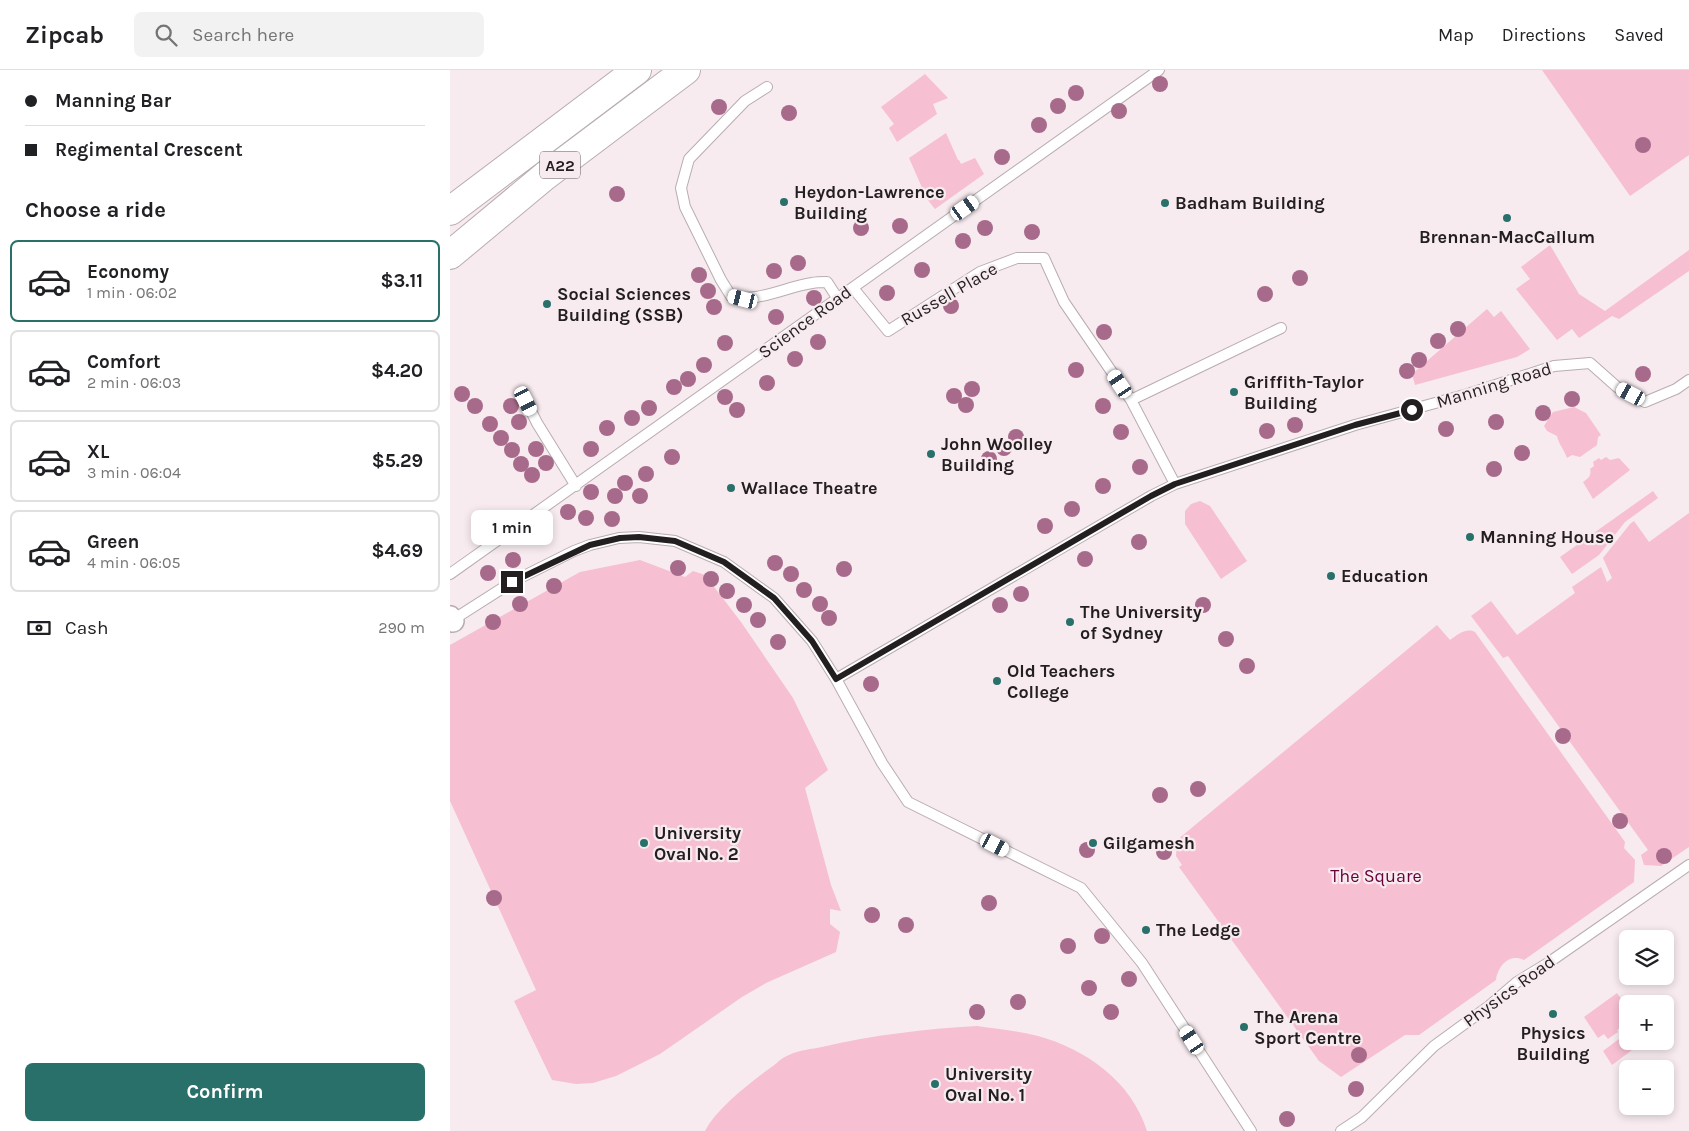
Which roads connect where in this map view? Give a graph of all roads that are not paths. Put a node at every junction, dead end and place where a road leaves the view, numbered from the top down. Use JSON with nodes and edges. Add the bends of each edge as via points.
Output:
{"nodes":[{"id":1,"x":637,"y":70,"type":"edge"},
{"id":2,"x":686,"y":70,"type":"edge"},
{"id":3,"x":1159,"y":70,"type":"edge"},
{"id":4,"x":767,"y":87,"type":"dead end"},
{"id":5,"x":450,"y":211,"type":"edge"},
{"id":6,"x":450,"y":255,"type":"edge"},
{"id":7,"x":853,"y":288,"type":"junction"},
{"id":8,"x":838,"y":299,"type":"junction"},
{"id":9,"x":1281,"y":328,"type":"dead end"},
{"id":10,"x":1689,"y":380,"type":"edge"},
{"id":11,"x":1131,"y":400,"type":"junction"},
{"id":12,"x":526,"y":401,"type":"dead end"},
{"id":13,"x":1175,"y":484,"type":"junction"},
{"id":14,"x":576,"y":486,"type":"junction"},
{"id":15,"x":450,"y":574,"type":"edge"},
{"id":16,"x":451,"y":620,"type":"edge"},
{"id":17,"x":836,"y":679,"type":"junction"},
{"id":18,"x":1689,"y":865,"type":"edge"},
{"id":19,"x":1252,"y":1131,"type":"edge"},
{"id":20,"x":1341,"y":1131,"type":"edge"}],
"edges":[{"from":1,"to":5,"type":"highway","number":"A22"},
{"from":2,"to":6,"type":"highway","number":"A22","via":[[545,176]]},
{"from":3,"to":7,"type":"lane","name":"Science Road"},
{"from":4,"to":8,"type":"lane","via":[[745,101],[689,159],[681,188],[685,207],[731,296],[743,299],[827,282]]},
{"from":7,"to":8,"type":"lane","name":"Science Road"},
{"from":7,"to":11,"type":"lane","name":"Russell Place","via":[[888,330],[980,272],[1017,258],[1044,258],[1064,302]]},
{"from":8,"to":14,"type":"lane","name":"Science Road"},
{"from":9,"to":11,"type":"lane"},
{"from":10,"to":13,"type":"lane","name":"Manning Road","via":[[1676,390],[1645,402],[1617,387],[1590,364],[1554,366],[1355,425]]},
{"from":11,"to":13,"type":"lane","name":"Russell Place"},
{"from":12,"to":14,"type":"lane"},
{"from":13,"to":17,"type":"lane","name":"Manning Road"},
{"from":14,"to":15,"type":"lane","name":"Science Road"},
{"from":16,"to":17,"type":"lane","via":[[512,582],[590,545],[639,537],[675,541],[724,562],[774,598],[812,641]]},
{"from":17,"to":19,"type":"lane","via":[[882,763],[908,802],[1081,888],[1142,963]]},
{"from":18,"to":20,"type":"lane","name":"Physics Road","via":[[1517,982],[1434,1046],[1362,1117]]}]}
